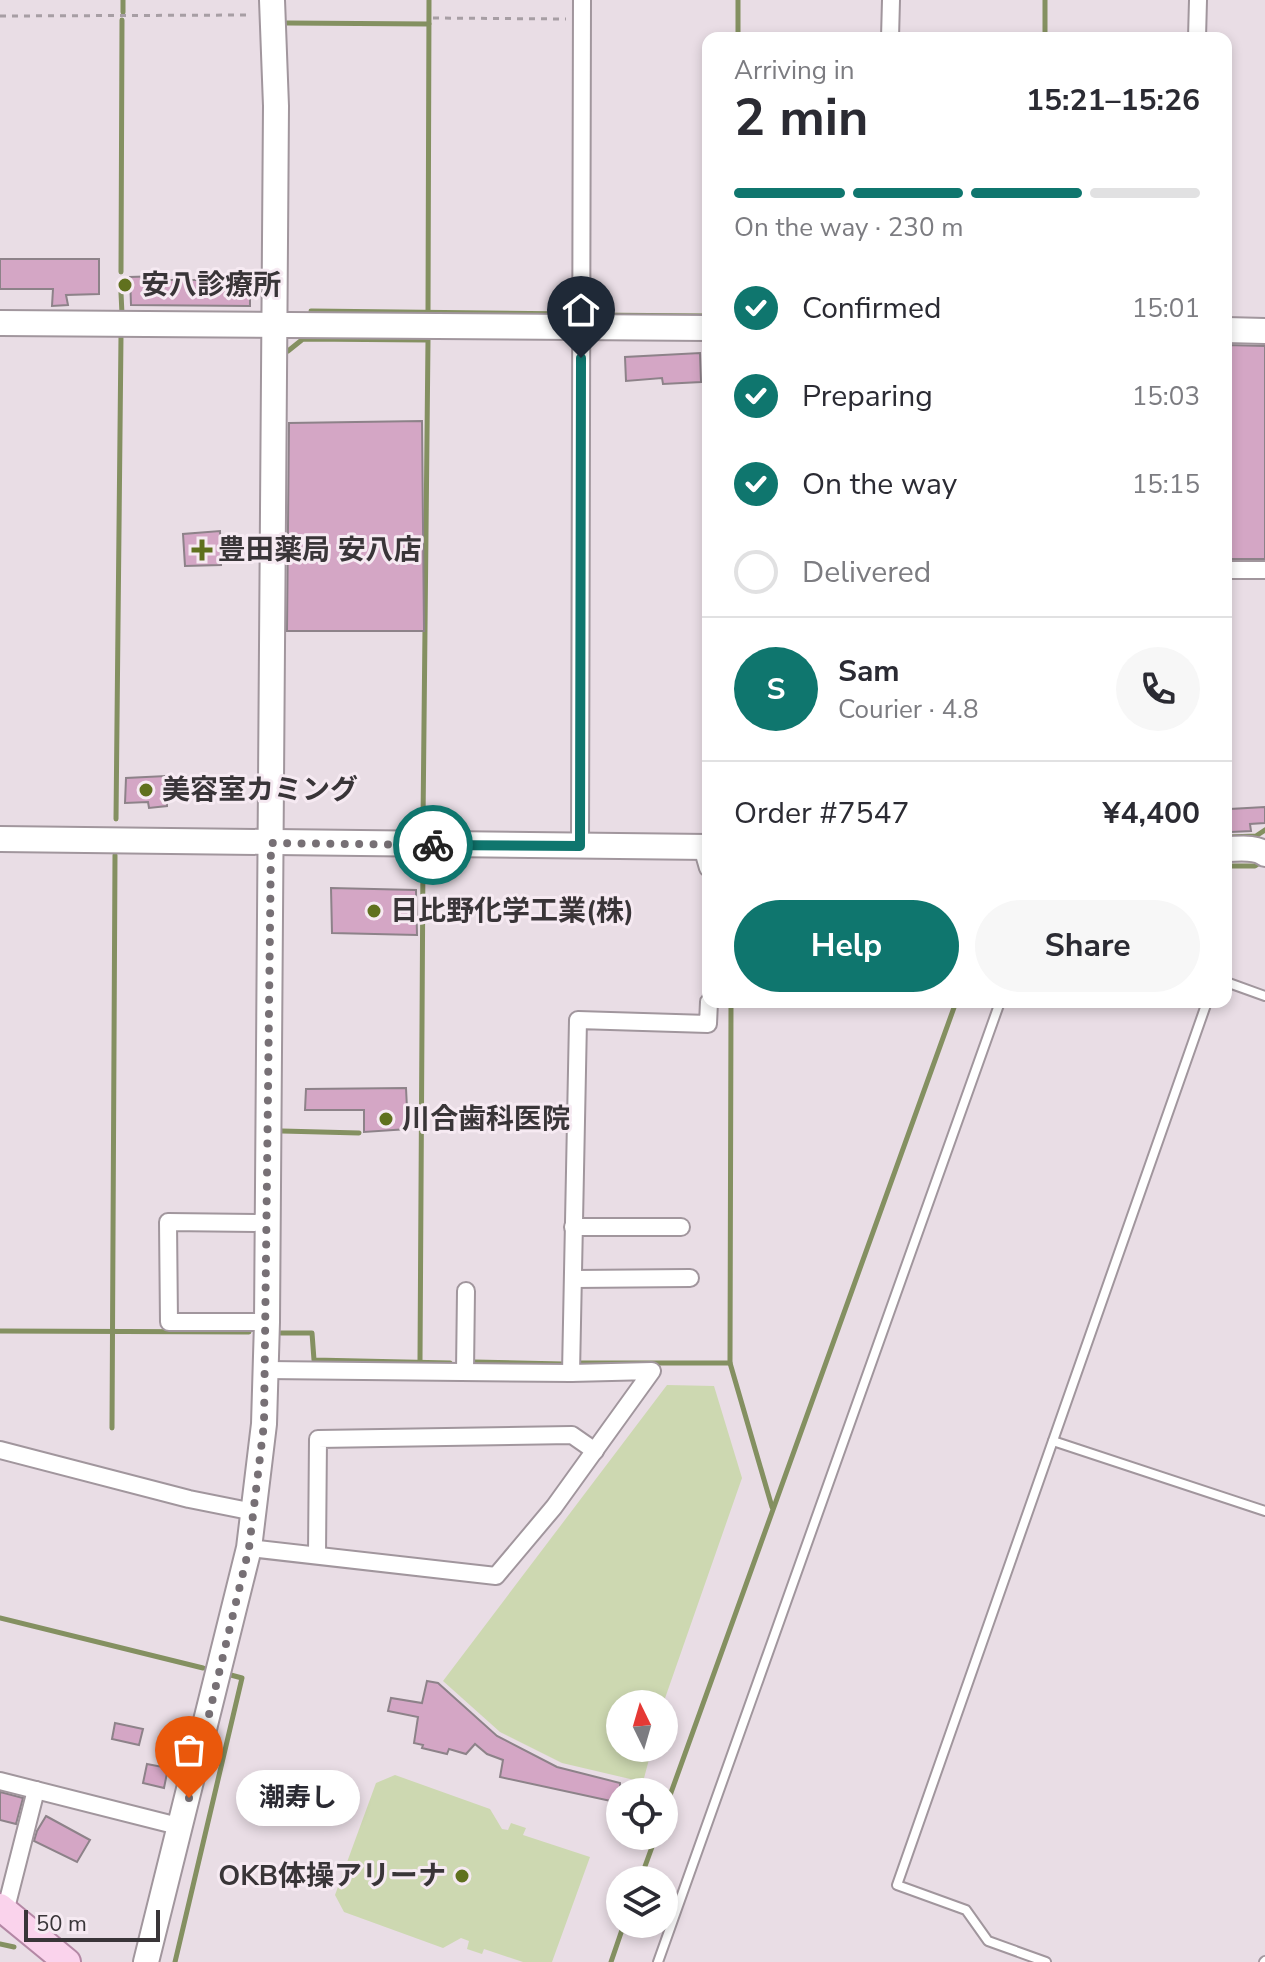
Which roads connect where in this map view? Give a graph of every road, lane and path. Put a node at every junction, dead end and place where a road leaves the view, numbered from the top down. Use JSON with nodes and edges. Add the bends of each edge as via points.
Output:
{"nodes":[{"id":1,"x":582,"y":0,"type":"edge"},
{"id":2,"x":891,"y":0,"type":"edge"},
{"id":3,"x":1198,"y":0,"type":"edge"},
{"id":4,"x":272,"y":7,"type":"edge"},
{"id":5,"x":0,"y":16,"type":"edge"},
{"id":6,"x":433,"y":18,"type":"dead end"},
{"id":7,"x":582,"y":19,"type":"junction"},
{"id":8,"x":890,"y":32,"type":"edge"},
{"id":9,"x":1197,"y":32,"type":"edge"},
{"id":10,"x":0,"y":323,"type":"edge"},
{"id":11,"x":275,"y":325,"type":"junction"},
{"id":12,"x":581,"y":328,"type":"junction"},
{"id":13,"x":702,"y":328,"type":"edge"},
{"id":14,"x":1232,"y":330,"type":"edge"},
{"id":15,"x":1265,"y":331,"type":"edge"},
{"id":16,"x":1232,"y":570,"type":"edge"},
{"id":17,"x":1265,"y":570,"type":"edge"},
{"id":18,"x":0,"y":839,"type":"edge"},
{"id":19,"x":271,"y":843,"type":"junction"},
{"id":20,"x":580,"y":846,"type":"junction"},
{"id":21,"x":1232,"y":850,"type":"edge"},
{"id":22,"x":1263,"y":853,"type":"edge"},
{"id":23,"x":702,"y":854,"type":"edge"},
{"id":24,"x":1232,"y":984,"type":"edge"},
{"id":25,"x":1265,"y":996,"type":"edge"},
{"id":26,"x":709,"y":1008,"type":"edge"},
{"id":27,"x":998,"y":1008,"type":"edge"},
{"id":28,"x":1205,"y":1008,"type":"edge"},
{"id":29,"x":267,"y":1223,"type":"junction"},
{"id":30,"x":573,"y":1227,"type":"junction"},
{"id":31,"x":681,"y":1227,"type":"dead end"},
{"id":32,"x":690,"y":1278,"type":"dead end"},
{"id":33,"x":574,"y":1279,"type":"junction"},
{"id":34,"x":466,"y":1291,"type":"dead end"},
{"id":35,"x":267,"y":1322,"type":"junction"},
{"id":36,"x":266,"y":1370,"type":"junction"},
{"id":37,"x":465,"y":1371,"type":"junction"},
{"id":38,"x":571,"y":1373,"type":"junction"},
{"id":39,"x":1053,"y":1441,"type":"junction"},
{"id":40,"x":0,"y":1450,"type":"edge"},
{"id":41,"x":595,"y":1451,"type":"junction"},
{"id":42,"x":1265,"y":1511,"type":"edge"},
{"id":43,"x":254,"y":1512,"type":"junction"},
{"id":44,"x":249,"y":1548,"type":"junction"},
{"id":45,"x":317,"y":1554,"type":"junction"},
{"id":46,"x":0,"y":1781,"type":"edge"},
{"id":47,"x":36,"y":1790,"type":"junction"},
{"id":48,"x":182,"y":1827,"type":"junction"},
{"id":49,"x":3,"y":1909,"type":"edge"},
{"id":50,"x":67,"y":1962,"type":"edge"},
{"id":51,"x":146,"y":1962,"type":"edge"},
{"id":52,"x":658,"y":1962,"type":"edge"},
{"id":53,"x":1046,"y":1962,"type":"edge"}],
"edges":[{"from":1,"to":7,"type":"street"},
{"from":2,"to":8,"type":"street"},
{"from":3,"to":9,"type":"street"},
{"from":4,"to":5,"type":"path"},
{"from":4,"to":11,"type":"street"},
{"from":6,"to":7,"type":"path"},
{"from":7,"to":12,"type":"street"},
{"from":10,"to":11,"type":"street"},
{"from":11,"to":12,"type":"street"},
{"from":11,"to":19,"type":"street"},
{"from":12,"to":13,"type":"street"},
{"from":12,"to":20,"type":"street"},
{"from":14,"to":15,"type":"street"},
{"from":16,"to":17,"type":"street"},
{"from":18,"to":19,"type":"street"},
{"from":19,"to":20,"type":"street"},
{"from":19,"to":29,"type":"street"},
{"from":20,"to":23,"type":"street"},
{"from":21,"to":22,"type":"street"},
{"from":24,"to":25,"type":"lane"},
{"from":26,"to":30,"type":"street","via":[[708,1024],[578,1020]]},
{"from":27,"to":52,"type":"lane"},
{"from":28,"to":39,"type":"lane"},
{"from":29,"to":35,"type":"street"},
{"from":29,"to":35,"type":"street","via":[[168,1222],[169,1322]]},
{"from":30,"to":31,"type":"street"},
{"from":30,"to":33,"type":"street"},
{"from":32,"to":33,"type":"street"},
{"from":33,"to":38,"type":"street"},
{"from":34,"to":37,"type":"street"},
{"from":35,"to":36,"type":"street"},
{"from":36,"to":37,"type":"street"},
{"from":36,"to":43,"type":"street"},
{"from":37,"to":38,"type":"street"},
{"from":38,"to":41,"type":"street","via":[[652,1371]]},
{"from":39,"to":42,"type":"lane"},
{"from":39,"to":53,"type":"lane","via":[[897,1885],[966,1910],[988,1941]]},
{"from":40,"to":43,"type":"street"},
{"from":41,"to":45,"type":"street","via":[[496,1576]]},
{"from":41,"to":45,"type":"street","via":[[572,1435],[318,1439]]},
{"from":43,"to":44,"type":"street"},
{"from":44,"to":45,"type":"street"},
{"from":44,"to":48,"type":"street"},
{"from":46,"to":47,"type":"street"},
{"from":47,"to":48,"type":"street"},
{"from":47,"to":49,"type":"street"},
{"from":48,"to":51,"type":"street"},
{"from":49,"to":50,"type":"main road"}]}
